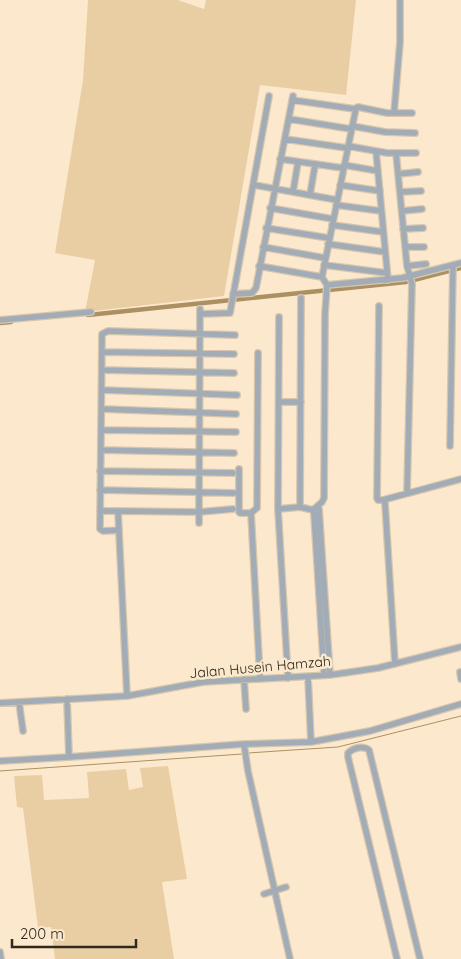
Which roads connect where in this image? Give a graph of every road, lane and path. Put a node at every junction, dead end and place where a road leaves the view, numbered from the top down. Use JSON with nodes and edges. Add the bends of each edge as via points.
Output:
{"nodes":[{"id":1,"x":400,"y":0,"type":"edge"},
{"id":2,"x":268,"y":96,"type":"dead end"},
{"id":3,"x":355,"y":109,"type":"junction"},
{"id":4,"x":394,"y":113,"type":"junction"},
{"id":5,"x":412,"y":113,"type":"dead end"},
{"id":6,"x":288,"y":119,"type":"junction"},
{"id":7,"x":352,"y":127,"type":"junction"},
{"id":8,"x":415,"y":133,"type":"dead end"},
{"id":9,"x":284,"y":139,"type":"junction"},
{"id":10,"x":348,"y":147,"type":"junction"},
{"id":11,"x":376,"y":151,"type":"junction"},
{"id":12,"x":396,"y":153,"type":"junction"},
{"id":13,"x":416,"y":153,"type":"dead end"},
{"id":14,"x":280,"y":159,"type":"junction"},
{"id":15,"x":298,"y":162,"type":"junction"},
{"id":16,"x":315,"y":164,"type":"junction"},
{"id":17,"x":344,"y":166,"type":"junction"},
{"id":18,"x":378,"y":171,"type":"junction"},
{"id":19,"x":418,"y":172,"type":"dead end"},
{"id":20,"x":398,"y":174,"type":"junction"},
{"id":21,"x":254,"y":185,"type":"junction"},
{"id":22,"x":340,"y":185,"type":"junction"},
{"id":23,"x":274,"y":189,"type":"junction"},
{"id":24,"x":380,"y":191,"type":"junction"},
{"id":25,"x":421,"y":191,"type":"dead end"},
{"id":26,"x":292,"y":192,"type":"junction"},
{"id":27,"x":400,"y":192,"type":"junction"},
{"id":28,"x":310,"y":195,"type":"junction"},
{"id":29,"x":336,"y":202,"type":"junction"},
{"id":30,"x":270,"y":208,"type":"junction"},
{"id":31,"x":422,"y":209,"type":"dead end"},
{"id":32,"x":382,"y":211,"type":"junction"},
{"id":33,"x":402,"y":211,"type":"junction"},
{"id":34,"x":332,"y":222,"type":"junction"},
{"id":35,"x":266,"y":228,"type":"junction"},
{"id":36,"x":423,"y":228,"type":"dead end"},
{"id":37,"x":403,"y":229,"type":"junction"},
{"id":38,"x":383,"y":232,"type":"junction"},
{"id":39,"x":328,"y":241,"type":"junction"},
{"id":40,"x":262,"y":247,"type":"junction"},
{"id":41,"x":405,"y":247,"type":"junction"},
{"id":42,"x":424,"y":247,"type":"dead end"},
{"id":43,"x":385,"y":252,"type":"junction"},
{"id":44,"x":325,"y":258,"type":"junction"},
{"id":45,"x":426,"y":264,"type":"dead end"},
{"id":46,"x":461,"y":264,"type":"edge"},
{"id":47,"x":324,"y":265,"type":"junction"},
{"id":48,"x":259,"y":266,"type":"junction"},
{"id":49,"x":407,"y":266,"type":"junction"},
{"id":50,"x":453,"y":266,"type":"junction"},
{"id":51,"x":387,"y":273,"type":"junction"},
{"id":52,"x":410,"y":276,"type":"junction"},
{"id":53,"x":322,"y":277,"type":"junction"},
{"id":54,"x":388,"y":280,"type":"junction"},
{"id":55,"x":327,"y":285,"type":"junction"},
{"id":56,"x":232,"y":298,"type":"junction"},
{"id":57,"x":301,"y":298,"type":"dead end"},
{"id":58,"x":379,"y":306,"type":"dead end"},
{"id":59,"x":92,"y":312,"type":"dead end"},
{"id":60,"x":279,"y":317,"type":"dead end"},
{"id":61,"x":0,"y":320,"type":"edge"},
{"id":62,"x":200,"y":334,"type":"junction"},
{"id":63,"x":235,"y":335,"type":"dead end"},
{"id":64,"x":102,"y":352,"type":"junction"},
{"id":65,"x":258,"y":353,"type":"dead end"},
{"id":66,"x":200,"y":354,"type":"junction"},
{"id":67,"x":234,"y":354,"type":"dead end"},
{"id":68,"x":102,"y":370,"type":"junction"},
{"id":69,"x":200,"y":373,"type":"junction"},
{"id":70,"x":234,"y":373,"type":"dead end"},
{"id":71,"x":102,"y":390,"type":"junction"},
{"id":72,"x":200,"y":393,"type":"junction"},
{"id":73,"x":237,"y":396,"type":"dead end"},
{"id":74,"x":279,"y":402,"type":"junction"},
{"id":75,"x":301,"y":402,"type":"junction"},
{"id":76,"x":102,"y":410,"type":"junction"},
{"id":77,"x":200,"y":413,"type":"junction"},
{"id":78,"x":236,"y":414,"type":"dead end"},
{"id":79,"x":101,"y":430,"type":"junction"},
{"id":80,"x":236,"y":432,"type":"dead end"},
{"id":81,"x":200,"y":433,"type":"junction"},
{"id":82,"x":450,"y":446,"type":"dead end"},
{"id":83,"x":101,"y":450,"type":"junction"},
{"id":84,"x":200,"y":452,"type":"junction"},
{"id":85,"x":234,"y":453,"type":"dead end"},
{"id":86,"x":239,"y":469,"type":"dead end"},
{"id":87,"x":100,"y":471,"type":"junction"},
{"id":88,"x":200,"y":473,"type":"junction"},
{"id":89,"x":233,"y":473,"type":"dead end"},
{"id":90,"x":461,"y":479,"type":"edge"},
{"id":91,"x":100,"y":490,"type":"junction"},
{"id":92,"x":200,"y":492,"type":"junction"},
{"id":93,"x":234,"y":493,"type":"dead end"},
{"id":94,"x":407,"y":493,"type":"junction"},
{"id":95,"x":382,"y":500,"type":"junction"},
{"id":96,"x":300,"y":507,"type":"junction"},
{"id":97,"x":233,"y":509,"type":"dead end"},
{"id":98,"x":278,"y":509,"type":"junction"},
{"id":99,"x":316,"y":509,"type":"junction"},
{"id":100,"x":100,"y":511,"type":"junction"},
{"id":101,"x":118,"y":511,"type":"junction"},
{"id":102,"x":199,"y":512,"type":"junction"},
{"id":103,"x":251,"y":513,"type":"junction"},
{"id":104,"x":199,"y":523,"type":"dead end"},
{"id":105,"x":120,"y":530,"type":"junction"},
{"id":106,"x":461,"y":647,"type":"edge"},
{"id":107,"x":395,"y":664,"type":"junction"},
{"id":108,"x":460,"y":672,"type":"edge"},
{"id":109,"x":327,"y":675,"type":"junction"},
{"id":110,"x":308,"y":676,"type":"junction"},
{"id":111,"x":260,"y":678,"type":"junction"},
{"id":112,"x":288,"y":678,"type":"junction"},
{"id":113,"x":244,"y":679,"type":"junction"},
{"id":114,"x":461,"y":679,"type":"edge"},
{"id":115,"x":127,"y":696,"type":"junction"},
{"id":116,"x":67,"y":699,"type":"junction"},
{"id":117,"x":19,"y":702,"type":"junction"},
{"id":118,"x":0,"y":703,"type":"edge"},
{"id":119,"x":461,"y":704,"type":"edge"},
{"id":120,"x":246,"y":709,"type":"dead end"},
{"id":121,"x":23,"y":731,"type":"dead end"},
{"id":122,"x":353,"y":736,"type":"junction"},
{"id":123,"x":311,"y":742,"type":"junction"},
{"id":124,"x":244,"y":746,"type":"junction"},
{"id":125,"x":354,"y":748,"type":"junction"},
{"id":126,"x":69,"y":757,"type":"junction"},
{"id":127,"x":0,"y":761,"type":"edge"},
{"id":128,"x":286,"y":888,"type":"dead end"},
{"id":129,"x":275,"y":891,"type":"junction"},
{"id":130,"x":264,"y":894,"type":"dead end"},
{"id":131,"x":0,"y":952,"type":"edge"},
{"id":132,"x":1,"y":959,"type":"edge"},
{"id":133,"x":290,"y":959,"type":"edge"},
{"id":134,"x":397,"y":959,"type":"edge"},
{"id":135,"x":420,"y":959,"type":"edge"}],
"edges":[{"from":1,"to":4,"type":"street"},
{"from":2,"to":21,"type":"street"},
{"from":3,"to":4,"type":"street"},
{"from":3,"to":6,"type":"street","via":[[293,98]]},
{"from":3,"to":7,"type":"street"},
{"from":4,"to":5,"type":"street"},
{"from":6,"to":7,"type":"street"},
{"from":6,"to":9,"type":"street"},
{"from":7,"to":8,"type":"street"},
{"from":7,"to":10,"type":"street"},
{"from":9,"to":10,"type":"street"},
{"from":9,"to":14,"type":"street"},
{"from":10,"to":11,"type":"street"},
{"from":10,"to":17,"type":"street"},
{"from":11,"to":12,"type":"street"},
{"from":11,"to":18,"type":"street"},
{"from":12,"to":13,"type":"street"},
{"from":12,"to":20,"type":"street"},
{"from":14,"to":15,"type":"street"},
{"from":14,"to":23,"type":"street"},
{"from":15,"to":16,"type":"street"},
{"from":15,"to":26,"type":"street"},
{"from":16,"to":17,"type":"street"},
{"from":16,"to":28,"type":"street"},
{"from":17,"to":18,"type":"street"},
{"from":17,"to":22,"type":"street"},
{"from":18,"to":24,"type":"street"},
{"from":19,"to":20,"type":"street"},
{"from":20,"to":27,"type":"street"},
{"from":21,"to":23,"type":"street"},
{"from":21,"to":56,"type":"street"},
{"from":22,"to":24,"type":"street"},
{"from":22,"to":29,"type":"street"},
{"from":23,"to":26,"type":"street"},
{"from":23,"to":30,"type":"street"},
{"from":24,"to":32,"type":"street"},
{"from":25,"to":27,"type":"street"},
{"from":26,"to":28,"type":"street"},
{"from":27,"to":33,"type":"street"},
{"from":28,"to":29,"type":"street"},
{"from":29,"to":32,"type":"street"},
{"from":29,"to":34,"type":"street"},
{"from":30,"to":34,"type":"street"},
{"from":30,"to":35,"type":"street"},
{"from":31,"to":33,"type":"street"},
{"from":32,"to":38,"type":"street"},
{"from":33,"to":37,"type":"street"},
{"from":34,"to":38,"type":"street"},
{"from":34,"to":39,"type":"street"},
{"from":35,"to":39,"type":"street"},
{"from":35,"to":40,"type":"street"},
{"from":36,"to":37,"type":"street"},
{"from":37,"to":41,"type":"street"},
{"from":38,"to":43,"type":"street"},
{"from":39,"to":43,"type":"street"},
{"from":39,"to":44,"type":"street"},
{"from":40,"to":44,"type":"street"},
{"from":40,"to":48,"type":"street"},
{"from":41,"to":42,"type":"street"},
{"from":41,"to":49,"type":"street"},
{"from":43,"to":51,"type":"street"},
{"from":44,"to":47,"type":"street"},
{"from":45,"to":49,"type":"street"},
{"from":46,"to":50,"type":"street"},
{"from":47,"to":51,"type":"street"},
{"from":47,"to":53,"type":"street"},
{"from":48,"to":53,"type":"street"},
{"from":48,"to":56,"type":"street","via":[[256,288]]},
{"from":49,"to":52,"type":"street"},
{"from":50,"to":52,"type":"street"},
{"from":50,"to":82,"type":"street"},
{"from":51,"to":54,"type":"street"},
{"from":52,"to":54,"type":"street"},
{"from":52,"to":94,"type":"street"},
{"from":53,"to":55,"type":"street"},
{"from":54,"to":55,"type":"street"},
{"from":55,"to":99,"type":"street","via":[[324,498]]},
{"from":56,"to":62,"type":"street","via":[[230,313],[200,312]]},
{"from":57,"to":75,"type":"street"},
{"from":58,"to":95,"type":"street","via":[[377,498]]},
{"from":59,"to":61,"type":"street"},
{"from":60,"to":74,"type":"street"},
{"from":62,"to":63,"type":"street"},
{"from":62,"to":64,"type":"street","via":[[106,331],[102,334]]},
{"from":62,"to":66,"type":"street"},
{"from":64,"to":66,"type":"street"},
{"from":64,"to":68,"type":"street"},
{"from":65,"to":103,"type":"street","via":[[257,508]]},
{"from":66,"to":67,"type":"street"},
{"from":66,"to":69,"type":"street"},
{"from":68,"to":69,"type":"street"},
{"from":68,"to":71,"type":"street"},
{"from":69,"to":70,"type":"street"},
{"from":69,"to":72,"type":"street"},
{"from":71,"to":72,"type":"street"},
{"from":71,"to":76,"type":"street"},
{"from":72,"to":73,"type":"street"},
{"from":72,"to":77,"type":"street"},
{"from":74,"to":75,"type":"street"},
{"from":74,"to":98,"type":"street"},
{"from":75,"to":96,"type":"street"},
{"from":76,"to":77,"type":"street"},
{"from":76,"to":79,"type":"street"},
{"from":77,"to":78,"type":"street"},
{"from":77,"to":81,"type":"street"},
{"from":79,"to":81,"type":"street"},
{"from":79,"to":83,"type":"street"},
{"from":80,"to":81,"type":"street"},
{"from":81,"to":84,"type":"street"},
{"from":83,"to":84,"type":"street"},
{"from":83,"to":87,"type":"street"},
{"from":84,"to":85,"type":"street"},
{"from":84,"to":88,"type":"street"},
{"from":86,"to":103,"type":"street","via":[[240,513]]},
{"from":87,"to":88,"type":"street"},
{"from":87,"to":91,"type":"street"},
{"from":88,"to":89,"type":"street"},
{"from":88,"to":92,"type":"street"},
{"from":90,"to":94,"type":"street"},
{"from":91,"to":92,"type":"street"},
{"from":91,"to":100,"type":"street"},
{"from":92,"to":93,"type":"street"},
{"from":92,"to":102,"type":"street"},
{"from":94,"to":95,"type":"street"},
{"from":95,"to":107,"type":"street","via":[[385,503]]},
{"from":96,"to":98,"type":"street"},
{"from":96,"to":99,"type":"street"},
{"from":97,"to":102,"type":"street"},
{"from":98,"to":112,"type":"street"},
{"from":99,"to":109,"type":"street"},
{"from":100,"to":101,"type":"street"},
{"from":100,"to":105,"type":"street","via":[[101,530]]},
{"from":101,"to":102,"type":"street"},
{"from":101,"to":105,"type":"street"},
{"from":102,"to":104,"type":"street"},
{"from":103,"to":111,"type":"street"},
{"from":105,"to":115,"type":"street"},
{"from":106,"to":107,"type":"street","name":"Jalan Husein Hamzah"},
{"from":107,"to":109,"type":"street","name":"Jalan Husein Hamzah"},
{"from":108,"to":114,"type":"street"},
{"from":109,"to":110,"type":"street","name":"Jalan Husein Hamzah"},
{"from":110,"to":112,"type":"street","name":"Jalan Husein Hamzah"},
{"from":110,"to":123,"type":"street"},
{"from":111,"to":112,"type":"street","name":"Jalan Husein Hamzah"},
{"from":111,"to":113,"type":"street","name":"Jalan Husein Hamzah"},
{"from":113,"to":115,"type":"street","name":"Jalan Husein Hamzah","via":[[204,682]]},
{"from":113,"to":120,"type":"street"},
{"from":115,"to":116,"type":"street","name":"Jalan Husein Hamzah"},
{"from":116,"to":117,"type":"street","name":"Jalan Husein Hamzah"},
{"from":116,"to":126,"type":"street"},
{"from":117,"to":118,"type":"street","name":"Jalan Husein Hamzah"},
{"from":117,"to":121,"type":"street"},
{"from":119,"to":122,"type":"street"},
{"from":122,"to":123,"type":"street"},
{"from":122,"to":125,"type":"street"},
{"from":123,"to":124,"type":"street"},
{"from":124,"to":126,"type":"street"},
{"from":124,"to":129,"type":"street"},
{"from":125,"to":134,"type":"street","via":[[348,757]]},
{"from":125,"to":135,"type":"street","via":[[368,750]]},
{"from":126,"to":127,"type":"street"},
{"from":128,"to":129,"type":"street"},
{"from":129,"to":130,"type":"street"},
{"from":129,"to":133,"type":"street"},
{"from":131,"to":132,"type":"street"}]}
